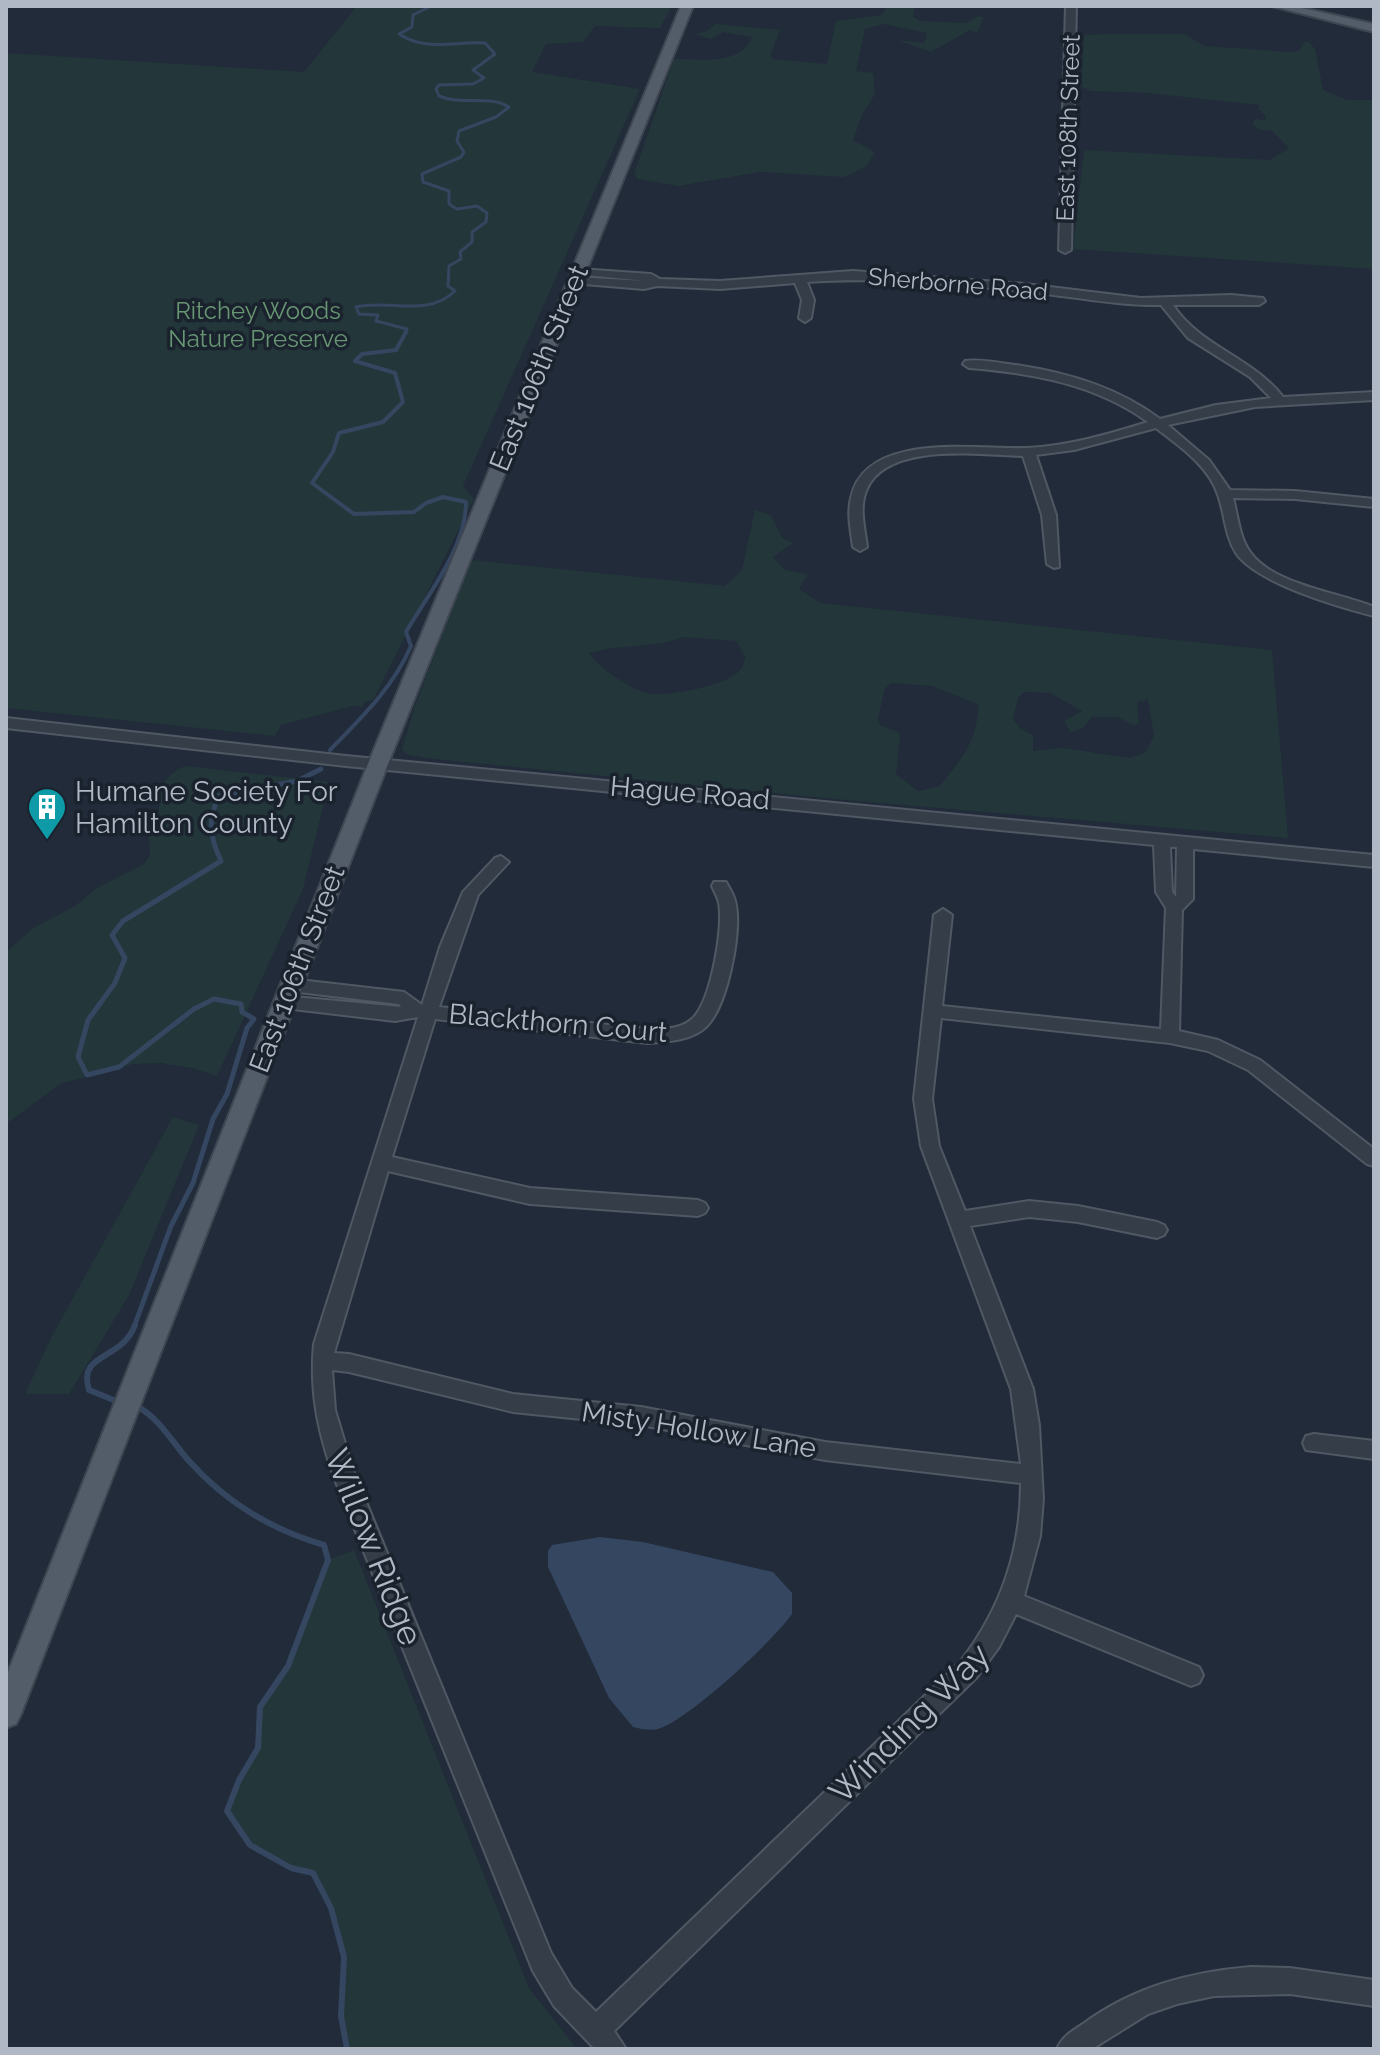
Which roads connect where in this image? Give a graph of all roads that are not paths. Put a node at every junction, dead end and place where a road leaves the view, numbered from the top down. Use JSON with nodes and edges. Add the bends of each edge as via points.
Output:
{"nodes":[{"id":1,"x":687,"y":6,"type":"edge"},
{"id":2,"x":1071,"y":6,"type":"edge"},
{"id":3,"x":1278,"y":6,"type":"edge"},
{"id":4,"x":1306,"y":6,"type":"edge"},
{"id":5,"x":1373,"y":25,"type":"edge"},
{"id":6,"x":1065,"y":250,"type":"dead end"},
{"id":7,"x":578,"y":277,"type":"junction"},
{"id":8,"x":799,"y":278,"type":"junction"},
{"id":9,"x":1259,"y":301,"type":"dead end"},
{"id":10,"x":1166,"y":303,"type":"junction"},
{"id":11,"x":805,"y":318,"type":"dead end"},
{"id":12,"x":969,"y":364,"type":"dead end"},
{"id":13,"x":1374,"y":396,"type":"edge"},
{"id":14,"x":1281,"y":402,"type":"junction"},
{"id":15,"x":1159,"y":423,"type":"junction"},
{"id":16,"x":1028,"y":452,"type":"junction"},
{"id":17,"x":1226,"y":494,"type":"junction"},
{"id":18,"x":1374,"y":503,"type":"edge"},
{"id":19,"x":860,"y":547,"type":"dead end"},
{"id":20,"x":1054,"y":564,"type":"dead end"},
{"id":21,"x":1374,"y":612,"type":"edge"},
{"id":22,"x":6,"y":723,"type":"edge"},
{"id":23,"x":378,"y":764,"type":"junction"},
{"id":24,"x":1162,"y":841,"type":"junction"},
{"id":25,"x":1185,"y":844,"type":"junction"},
{"id":26,"x":1374,"y":861,"type":"edge"},
{"id":27,"x":501,"y":862,"type":"dead end"},
{"id":28,"x":720,"y":886,"type":"dead end"},
{"id":29,"x":1174,"y":908,"type":"junction"},
{"id":30,"x":943,"y":915,"type":"dead end"},
{"id":31,"x":287,"y":994,"type":"junction"},
{"id":32,"x":421,"y":1011,"type":"junction"},
{"id":33,"x":933,"y":1011,"type":"junction"},
{"id":34,"x":1170,"y":1036,"type":"junction"},
{"id":35,"x":1374,"y":1159,"type":"edge"},
{"id":36,"x":381,"y":1162,"type":"junction"},
{"id":37,"x":698,"y":1208,"type":"dead end"},
{"id":38,"x":959,"y":1220,"type":"junction"},
{"id":39,"x":1157,"y":1230,"type":"dead end"},
{"id":40,"x":322,"y":1361,"type":"junction"},
{"id":41,"x":1314,"y":1443,"type":"dead end"},
{"id":42,"x":1374,"y":1450,"type":"edge"},
{"id":43,"x":1031,"y":1475,"type":"junction"},
{"id":44,"x":1013,"y":1602,"type":"junction"},
{"id":45,"x":1191,"y":1675,"type":"dead end"},
{"id":46,"x":6,"y":1714,"type":"edge"},
{"id":47,"x":1374,"y":1993,"type":"edge"},
{"id":48,"x":597,"y":2030,"type":"junction"},
{"id":49,"x":613,"y":2049,"type":"edge"},
{"id":50,"x":1070,"y":2049,"type":"edge"}],
"edges":[{"from":1,"to":7,"type":"main road","name":"East 106th Street"},
{"from":2,"to":6,"type":"street","name":"East 108th Street"},
{"from":3,"to":5,"type":"main road"},
{"from":4,"to":5,"type":"main road"},
{"from":7,"to":8,"type":"street","name":"Sherborne Road","via":[[644,285]]},
{"from":7,"to":23,"type":"main road","name":"East 106th Street"},
{"from":8,"to":10,"type":"street","name":"Sherborne Road","via":[[853,275]]},
{"from":8,"to":11,"type":"street","via":[[808,300]]},
{"from":9,"to":10,"type":"street","name":"Sherborne Road"},
{"from":10,"to":14,"type":"street","via":[[1191,338],[1256,374]]},
{"from":12,"to":15,"type":"street","via":[[1082,382]]},
{"from":13,"to":14,"type":"street"},
{"from":14,"to":15,"type":"street","via":[[1215,409]]},
{"from":15,"to":16,"type":"street"},
{"from":15,"to":17,"type":"street","via":[[1203,461]]},
{"from":16,"to":19,"type":"street","via":[[938,452],[885,464],[858,490]]},
{"from":16,"to":20,"type":"street","via":[[1049,515]]},
{"from":17,"to":18,"type":"street"},
{"from":17,"to":21,"type":"street","via":[[1238,544],[1258,568]]},
{"from":22,"to":23,"type":"street","name":"Hague Road"},
{"from":23,"to":24,"type":"street","name":"Hague Road"},
{"from":23,"to":31,"type":"main road","name":"East 106th Street"},
{"from":24,"to":25,"type":"street","name":"Hague Road"},
{"from":24,"to":29,"type":"street","via":[[1164,892]]},
{"from":25,"to":26,"type":"street","name":"Hague Road"},
{"from":25,"to":29,"type":"street","via":[[1185,899]]},
{"from":27,"to":32,"type":"street","name":"Willow Ridge","via":[[471,892]]},
{"from":28,"to":32,"type":"street","name":"Blackthorn Court","via":[[729,915],[713,1000],[705,1017],[686,1031],[647,1036]]},
{"from":29,"to":34,"type":"street"},
{"from":30,"to":33,"type":"street","name":"Winding Way"},
{"from":31,"to":32,"type":"street","name":"Blackthorn Court","via":[[395,1015]]},
{"from":31,"to":46,"type":"main road","name":"East 106th Street"},
{"from":32,"to":36,"type":"street","name":"Willow Ridge"},
{"from":33,"to":34,"type":"street"},
{"from":33,"to":38,"type":"street","name":"Winding Way","via":[[924,1123]]},
{"from":34,"to":35,"type":"street","via":[[1212,1045],[1254,1065]]},
{"from":36,"to":37,"type":"street","via":[[530,1196]]},
{"from":36,"to":40,"type":"street","name":"Willow Ridge"},
{"from":38,"to":39,"type":"street","via":[[1029,1209]]},
{"from":38,"to":43,"type":"street","name":"Winding Way","via":[[1022,1389]]},
{"from":40,"to":43,"type":"street","name":"Misty Hollow Lane","via":[[513,1403],[653,1417],[814,1449]]},
{"from":40,"to":48,"type":"street","name":"Willow Ridge","via":[[329,1436],[522,1915],[563,1997]]},
{"from":41,"to":42,"type":"street"},
{"from":43,"to":44,"type":"street","name":"Winding Way","via":[[1029,1544]]},
{"from":44,"to":45,"type":"street"},
{"from":44,"to":48,"type":"street","name":"Winding Way","via":[[999,1631],[969,1669]]},
{"from":47,"to":50,"type":"street","via":[[1276,1980],[1195,1985],[1135,2004]]},
{"from":48,"to":49,"type":"street","name":"Willow Ridge"}]}
